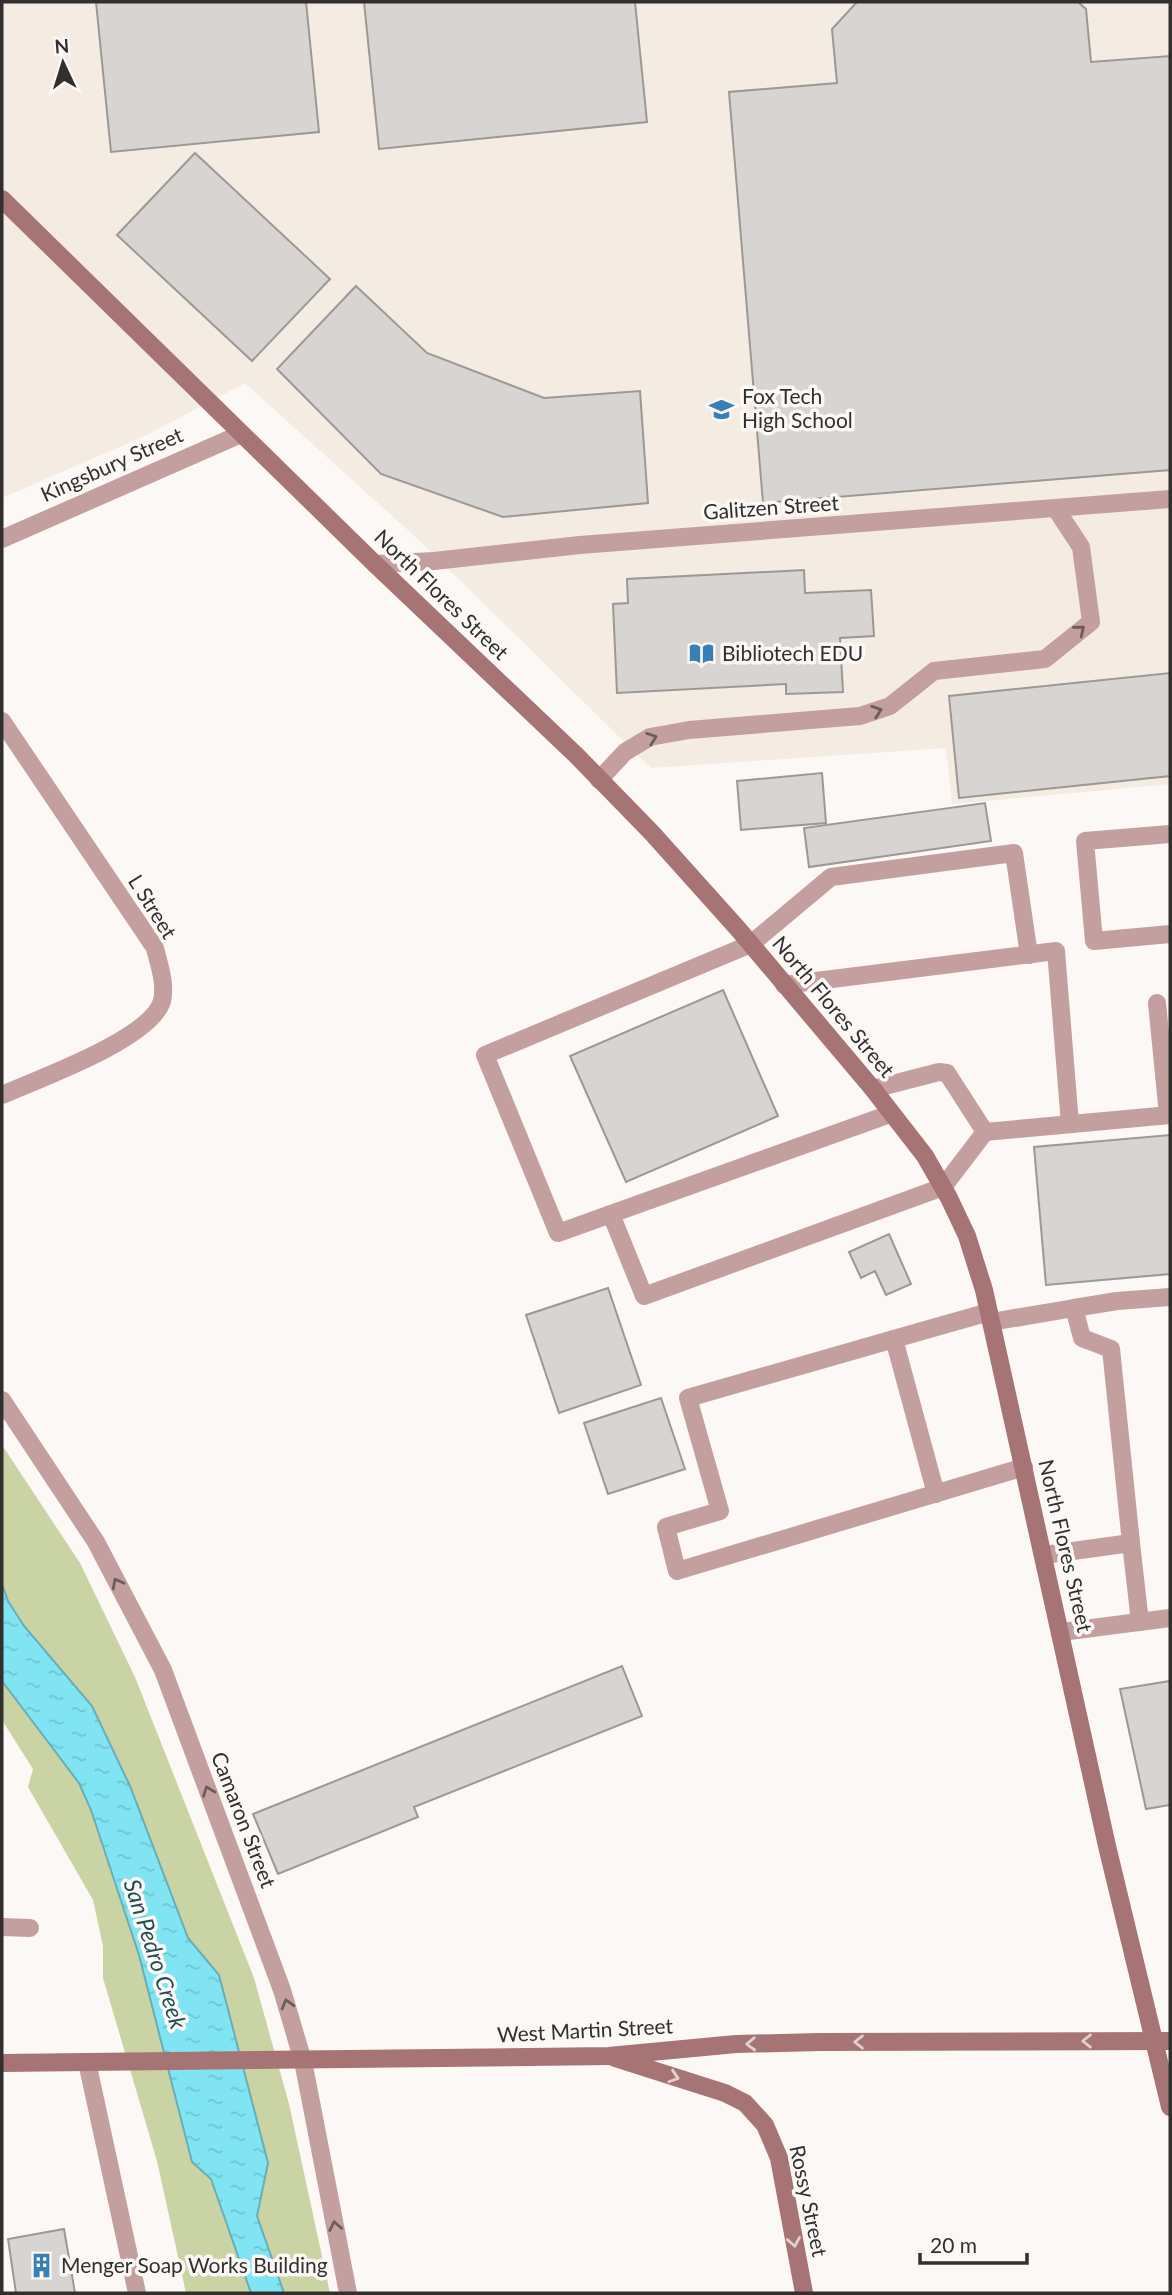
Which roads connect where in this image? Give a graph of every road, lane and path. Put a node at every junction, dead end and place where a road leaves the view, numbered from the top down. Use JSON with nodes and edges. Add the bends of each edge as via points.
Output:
{"nodes":[{"id":1,"x":2,"y":199,"type":"edge"},
{"id":2,"x":241,"y":434,"type":"junction"},
{"id":3,"x":1170,"y":499,"type":"edge"},
{"id":4,"x":1056,"y":509,"type":"junction"},
{"id":5,"x":2,"y":539,"type":"edge"},
{"id":6,"x":375,"y":564,"type":"junction"},
{"id":7,"x":2,"y":721,"type":"edge"},
{"id":8,"x":600,"y":780,"type":"junction"},
{"id":9,"x":1170,"y":834,"type":"edge"},
{"id":10,"x":1170,"y":934,"type":"edge"},
{"id":11,"x":751,"y":944,"type":"junction"},
{"id":12,"x":1029,"y":954,"type":"junction"},
{"id":13,"x":785,"y":985,"type":"junction"},
{"id":14,"x":1157,"y":1003,"type":"dead end"},
{"id":15,"x":873,"y":1090,"type":"junction"},
{"id":16,"x":2,"y":1095,"type":"edge"},
{"id":17,"x":890,"y":1114,"type":"junction"},
{"id":18,"x":1169,"y":1115,"type":"edge"},
{"id":19,"x":1070,"y":1124,"type":"junction"},
{"id":20,"x":985,"y":1132,"type":"junction"},
{"id":21,"x":943,"y":1187,"type":"junction"},
{"id":22,"x":611,"y":1214,"type":"junction"},
{"id":23,"x":1170,"y":1297,"type":"edge"},
{"id":24,"x":1074,"y":1308,"type":"junction"},
{"id":25,"x":990,"y":1317,"type":"junction"},
{"id":26,"x":894,"y":1339,"type":"junction"},
{"id":27,"x":2,"y":1400,"type":"edge"},
{"id":28,"x":1024,"y":1467,"type":"junction"},
{"id":29,"x":936,"y":1494,"type":"junction"},
{"id":30,"x":1131,"y":1543,"type":"junction"},
{"id":31,"x":1044,"y":1555,"type":"junction"},
{"id":32,"x":1170,"y":1618,"type":"edge"},
{"id":33,"x":1140,"y":1622,"type":"junction"},
{"id":34,"x":1061,"y":1632,"type":"junction"},
{"id":35,"x":2,"y":1927,"type":"edge"},
{"id":36,"x":30,"y":1928,"type":"dead end"},
{"id":37,"x":1163,"y":2041,"type":"edge"},
{"id":38,"x":609,"y":2056,"type":"junction"},
{"id":39,"x":303,"y":2061,"type":"junction"},
{"id":40,"x":87,"y":2062,"type":"junction"},
{"id":41,"x":2,"y":2063,"type":"edge"},
{"id":42,"x":1170,"y":2107,"type":"edge"},
{"id":43,"x":136,"y":2293,"type":"edge"},
{"id":44,"x":348,"y":2293,"type":"edge"},
{"id":45,"x":804,"y":2293,"type":"edge"}],
"edges":[{"from":1,"to":2,"type":"main road","name":"North Flores Street"},
{"from":2,"to":5,"type":"street","name":"Kingsbury Street"},
{"from":2,"to":6,"type":"main road","name":"North Flores Street"},
{"from":3,"to":4,"type":"street","name":"Galitzen Street"},
{"from":4,"to":6,"type":"street","name":"Galitzen Street"},
{"from":8,"to":4,"type":"street","one_way":true,"via":[[625,752],[650,737],[860,716],[890,706],[934,671],[1045,659],[1091,622],[1081,547]]},
{"from":6,"to":8,"type":"main road","name":"North Flores Street"},
{"from":7,"to":16,"type":"street","name":"L Street","via":[[155,948],[163,985],[162,1002],[153,1017],[132,1034]]},
{"from":8,"to":11,"type":"main road","name":"North Flores Street"},
{"from":9,"to":10,"type":"street","via":[[1085,841],[1094,941]]},
{"from":11,"to":12,"type":"street","via":[[831,877],[1014,853]]},
{"from":11,"to":13,"type":"main road","name":"North Flores Street"},
{"from":11,"to":22,"type":"street","via":[[485,1055],[558,1233]]},
{"from":12,"to":13,"type":"street"},
{"from":12,"to":19,"type":"street","via":[[1056,951]]},
{"from":13,"to":15,"type":"main road","name":"North Flores Street"},
{"from":14,"to":18,"type":"street"},
{"from":15,"to":17,"type":"main road","name":"North Flores Street"},
{"from":15,"to":20,"type":"street","via":[[947,1073]]},
{"from":17,"to":21,"type":"main road","name":"North Flores Street","via":[[925,1156]]},
{"from":17,"to":22,"type":"street"},
{"from":18,"to":19,"type":"street"},
{"from":19,"to":20,"type":"street"},
{"from":20,"to":21,"type":"street"},
{"from":21,"to":22,"type":"street","via":[[644,1296]]},
{"from":21,"to":25,"type":"main road","name":"North Flores Street","via":[[967,1236]]},
{"from":23,"to":24,"type":"street"},
{"from":24,"to":25,"type":"street"},
{"from":24,"to":30,"type":"street","via":[[1082,1338],[1111,1349]]},
{"from":25,"to":26,"type":"street"},
{"from":25,"to":28,"type":"main road","name":"North Flores Street"},
{"from":26,"to":29,"type":"street"},
{"from":26,"to":29,"type":"street","via":[[688,1398],[720,1511],[666,1527],[677,1571]]},
{"from":39,"to":27,"type":"street","name":"Camaron Street","one_way":true,"via":[[279,1979],[163,1670],[96,1542]]},
{"from":28,"to":29,"type":"street"},
{"from":28,"to":31,"type":"main road","name":"North Flores Street"},
{"from":30,"to":31,"type":"street"},
{"from":30,"to":33,"type":"street"},
{"from":31,"to":34,"type":"main road","name":"North Flores Street"},
{"from":32,"to":33,"type":"street"},
{"from":33,"to":34,"type":"street"},
{"from":34,"to":37,"type":"main road","name":"North Flores Street","via":[[1107,1846]]},
{"from":35,"to":36,"type":"street"},
{"from":37,"to":38,"type":"main road","name":"West Martin Street","one_way":true,"via":[[736,2044]]},
{"from":37,"to":42,"type":"main road","name":"North Flores Street"},
{"from":38,"to":39,"type":"main road","name":"West Martin Street"},
{"from":38,"to":45,"type":"main road","name":"Rossy Street","one_way":true,"via":[[725,2093],[745,2103],[765,2125],[779,2158]]},
{"from":39,"to":40,"type":"main road","name":"West Martin Street"},
{"from":44,"to":39,"type":"street","name":"Camaron Street","one_way":true},
{"from":40,"to":41,"type":"main road","name":"West Martin Street"},
{"from":40,"to":43,"type":"street"}]}
